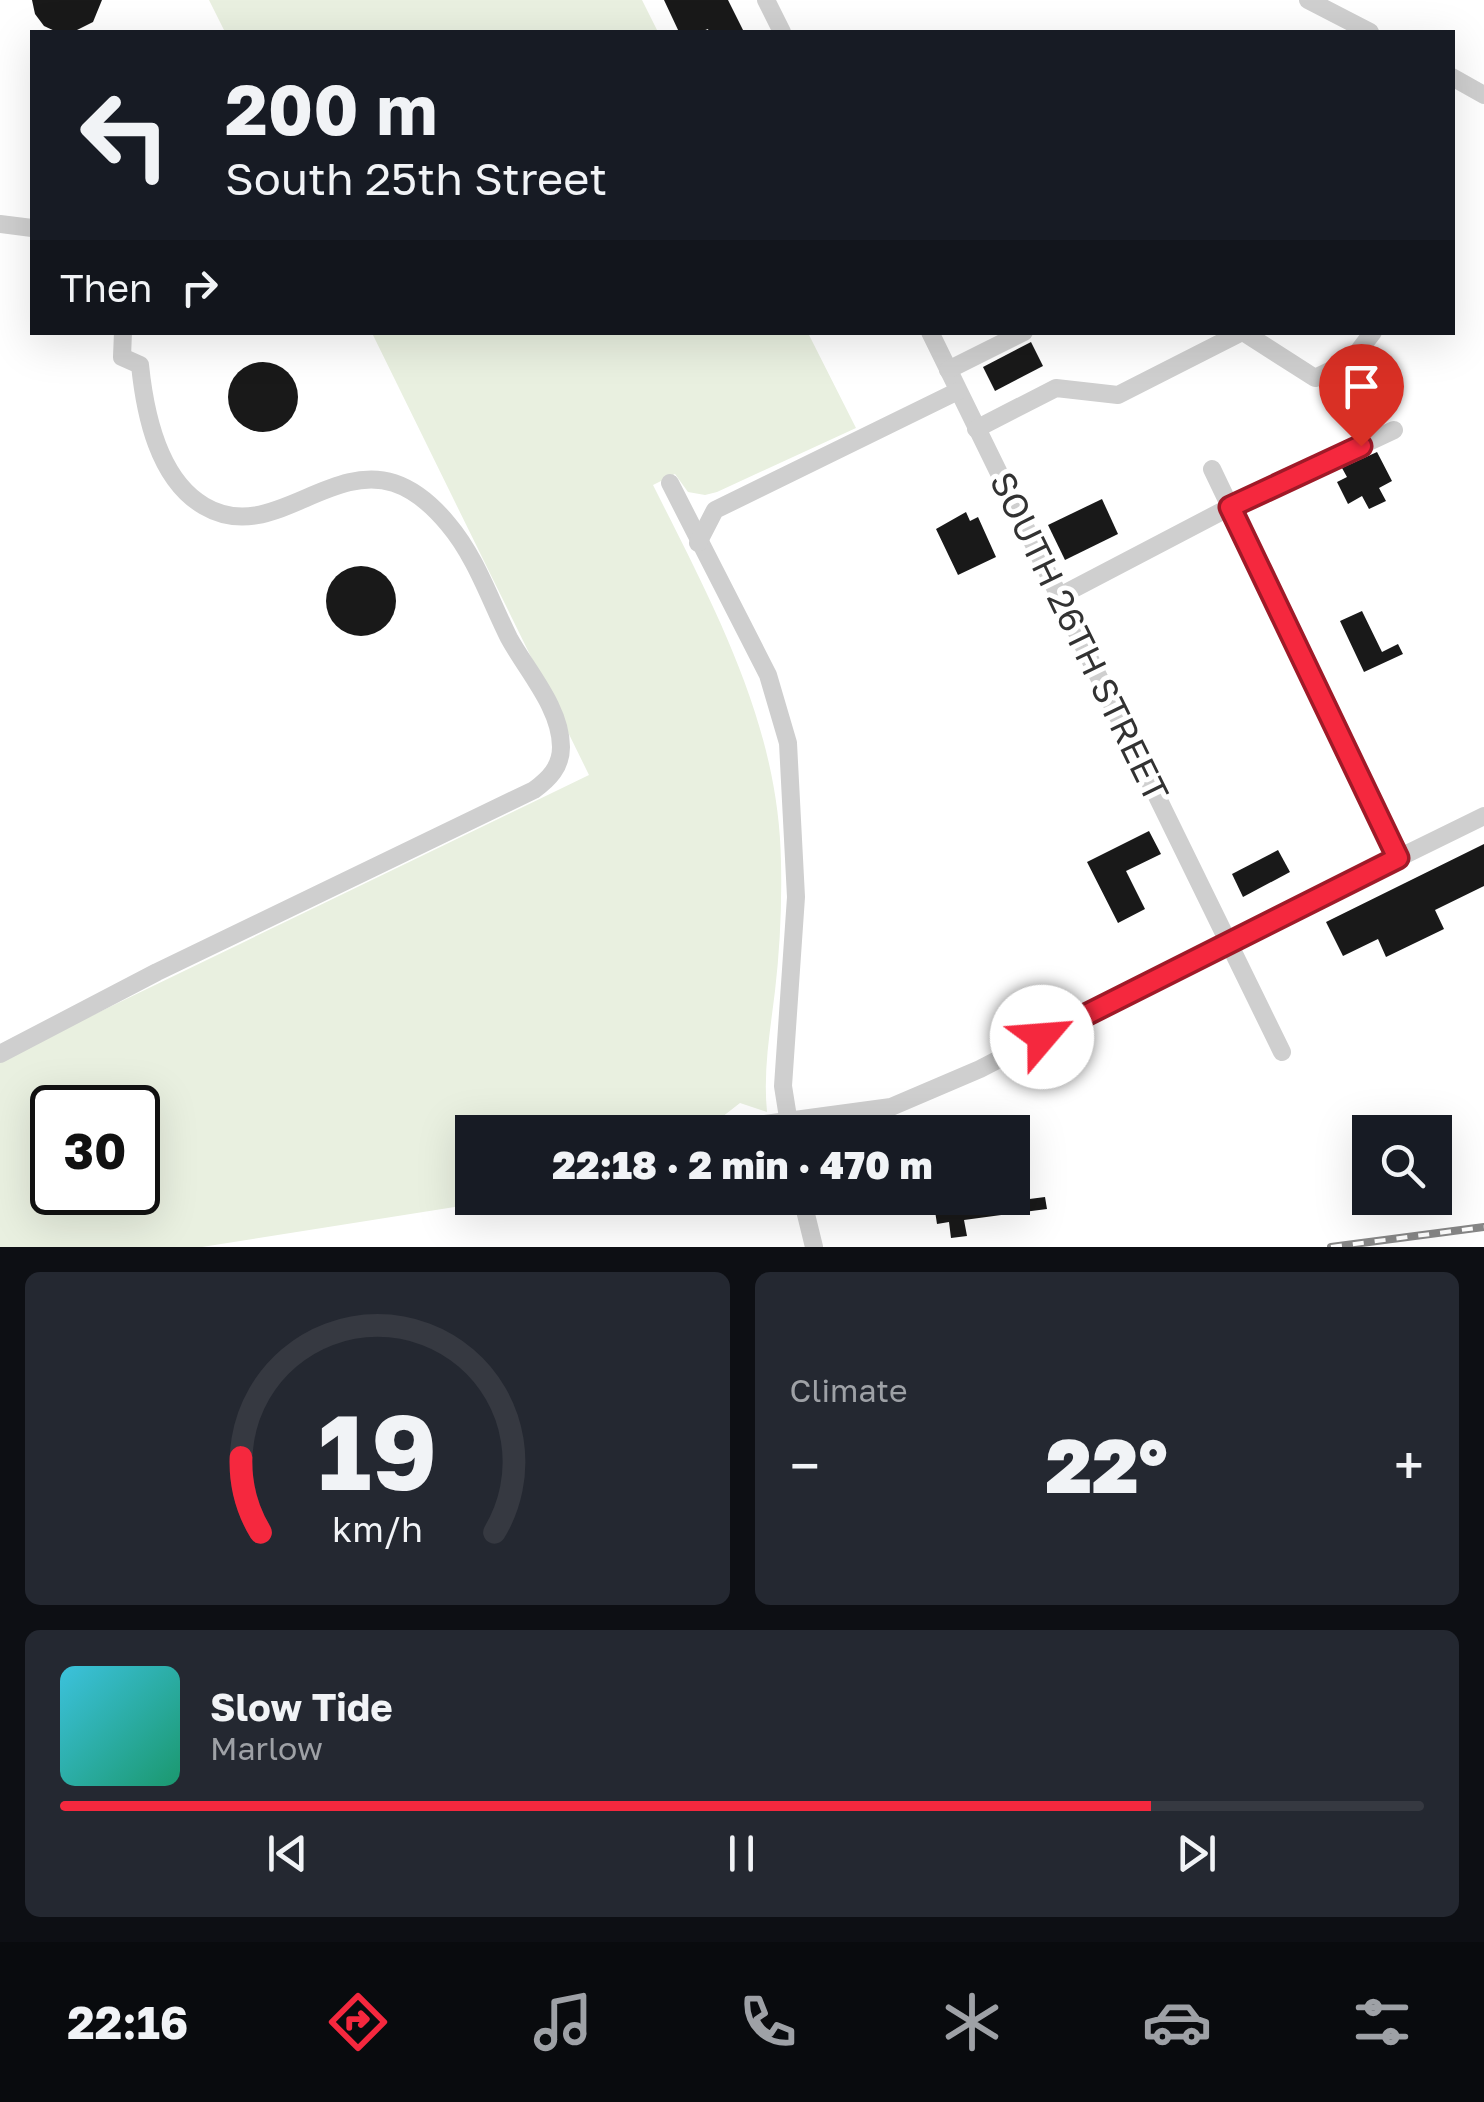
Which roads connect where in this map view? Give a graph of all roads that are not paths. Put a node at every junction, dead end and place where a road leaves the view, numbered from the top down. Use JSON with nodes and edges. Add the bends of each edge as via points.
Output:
{"nodes":[{"id":1,"x":766,"y":0,"type":"edge"},
{"id":2,"x":1308,"y":0,"type":"edge"},
{"id":3,"x":781,"y":30,"type":"edge"},
{"id":4,"x":1366,"y":30,"type":"edge"},
{"id":5,"x":1455,"y":80,"type":"edge"},
{"id":6,"x":1484,"y":95,"type":"edge"},
{"id":7,"x":0,"y":224,"type":"edge"},
{"id":8,"x":30,"y":228,"type":"edge"},
{"id":9,"x":123,"y":335,"type":"edge"},
{"id":10,"x":931,"y":335,"type":"edge"},
{"id":11,"x":1018,"y":335,"type":"edge"},
{"id":12,"x":1236,"y":335,"type":"edge"},
{"id":13,"x":1247,"y":335,"type":"edge"},
{"id":14,"x":1371,"y":335,"type":"edge"},
{"id":15,"x":948,"y":370,"type":"junction"},
{"id":16,"x":958,"y":391,"type":"junction"},
{"id":17,"x":976,"y":429,"type":"junction"},
{"id":18,"x":1394,"y":430,"type":"dead end"},
{"id":19,"x":1212,"y":470,"type":"dead end"},
{"id":20,"x":670,"y":483,"type":"dead end"},
{"id":21,"x":1230,"y":507,"type":"junction"},
{"id":22,"x":698,"y":543,"type":"junction"},
{"id":23,"x":1058,"y":597,"type":"junction"},
{"id":24,"x":1484,"y":816,"type":"edge"},
{"id":25,"x":1398,"y":858,"type":"junction"},
{"id":26,"x":1229,"y":941,"type":"junction"},
{"id":27,"x":1282,"y":1052,"type":"dead end"},
{"id":28,"x":0,"y":1054,"type":"edge"},
{"id":29,"x":787,"y":1115,"type":"edge"},
{"id":30,"x":831,"y":1115,"type":"edge"},
{"id":31,"x":806,"y":1215,"type":"edge"},
{"id":32,"x":814,"y":1247,"type":"edge"}],
"edges":[{"from":1,"to":3,"type":"street"},
{"from":2,"to":4,"type":"street"},
{"from":5,"to":6,"type":"street"},
{"from":7,"to":8,"type":"street"},
{"from":9,"to":28,"type":"street","via":[[122,357],[140,365],[145,414],[159,448],[190,496],[207,508],[254,517],[372,479],[395,483],[435,508],[466,550],[550,706],[560,760],[534,790]]},
{"from":10,"to":15,"type":"street","name":"SOUTH 26TH STREET"},
{"from":11,"to":15,"type":"street"},
{"from":12,"to":17,"type":"street","via":[[1118,395],[1056,388]]},
{"from":13,"to":14,"type":"street","via":[[1315,378],[1351,361]]},
{"from":15,"to":16,"type":"street","name":"SOUTH 26TH STREET"},
{"from":16,"to":17,"type":"street","name":"SOUTH 26TH STREET"},
{"from":16,"to":22,"type":"street","via":[[715,510]]},
{"from":17,"to":23,"type":"street","name":"SOUTH 26TH STREET"},
{"from":18,"to":21,"type":"street"},
{"from":19,"to":21,"type":"street"},
{"from":20,"to":22,"type":"street"},
{"from":21,"to":23,"type":"street"},
{"from":21,"to":25,"type":"street"},
{"from":22,"to":29,"type":"street","via":[[768,676],[788,743],[796,898],[783,1086]]},
{"from":23,"to":26,"type":"street","name":"SOUTH 26TH STREET"},
{"from":24,"to":25,"type":"street"},
{"from":25,"to":26,"type":"street"},
{"from":26,"to":27,"type":"street","name":"SOUTH 26TH STREET"},
{"from":26,"to":30,"type":"street","via":[[980,1069],[891,1107]]},
{"from":31,"to":32,"type":"street"}]}
